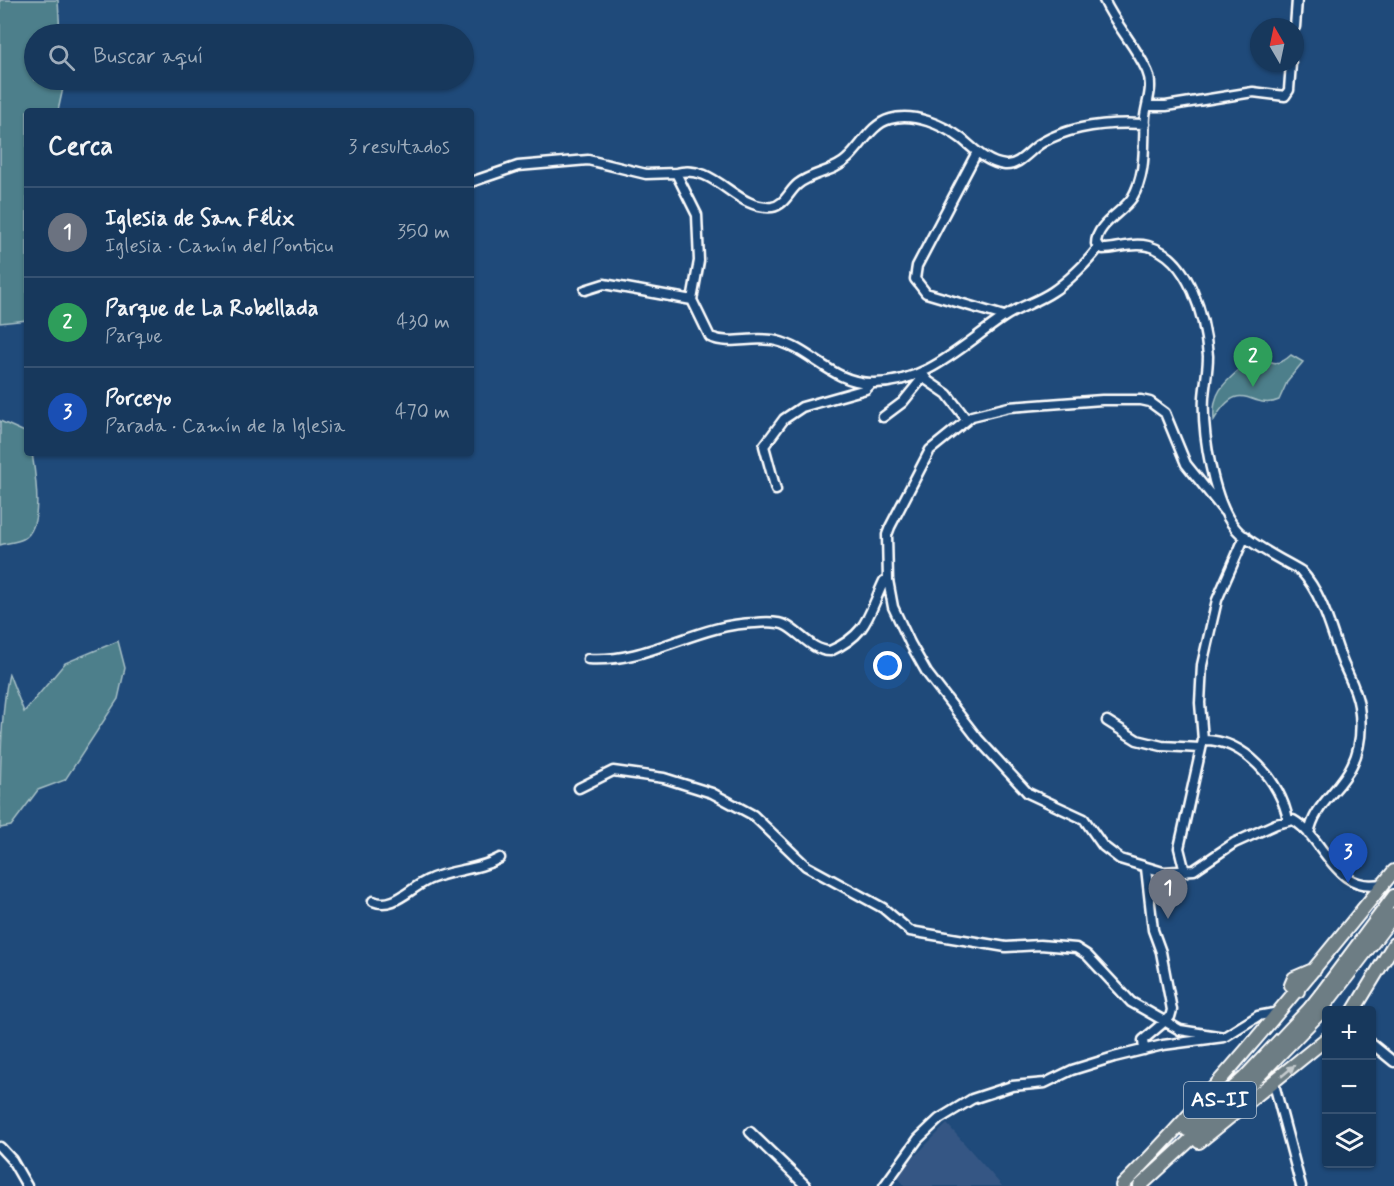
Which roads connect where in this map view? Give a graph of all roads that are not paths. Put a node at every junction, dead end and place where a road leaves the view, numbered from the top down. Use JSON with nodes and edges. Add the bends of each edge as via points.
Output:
{"nodes":[{"id":1,"x":1104,"y":0,"type":"edge"},
{"id":2,"x":1297,"y":0,"type":"edge"},
{"id":3,"x":1295,"y":18,"type":"edge"},
{"id":4,"x":1291,"y":72,"type":"edge"},
{"id":5,"x":1146,"y":106,"type":"junction"},
{"id":6,"x":1145,"y":124,"type":"junction"},
{"id":7,"x":977,"y":152,"type":"junction"},
{"id":8,"x":676,"y":173,"type":"junction"},
{"id":9,"x":474,"y":181,"type":"edge"},
{"id":10,"x":1098,"y":248,"type":"junction"},
{"id":11,"x":585,"y":290,"type":"dead end"},
{"id":12,"x":692,"y":300,"type":"junction"},
{"id":13,"x":1004,"y":316,"type":"junction"},
{"id":14,"x":923,"y":375,"type":"junction"},
{"id":15,"x":872,"y":383,"type":"junction"},
{"id":16,"x":883,"y":417,"type":"dead end"},
{"id":17,"x":967,"y":420,"type":"junction"},
{"id":18,"x":776,"y":490,"type":"dead end"},
{"id":19,"x":1224,"y":511,"type":"junction"},
{"id":20,"x":1245,"y":536,"type":"junction"},
{"id":21,"x":888,"y":580,"type":"junction"},
{"id":22,"x":588,"y":659,"type":"dead end"},
{"id":23,"x":1107,"y":721,"type":"dead end"},
{"id":24,"x":1202,"y":744,"type":"junction"},
{"id":25,"x":579,"y":788,"type":"dead end"},
{"id":26,"x":1288,"y":820,"type":"junction"},
{"id":27,"x":1309,"y":834,"type":"junction"},
{"id":28,"x":500,"y":858,"type":"dead end"},
{"id":29,"x":1146,"y":868,"type":"junction"},
{"id":30,"x":1394,"y":871,"type":"edge"},
{"id":31,"x":1185,"y":872,"type":"junction"},
{"id":32,"x":1356,"y":882,"type":"junction"},
{"id":33,"x":1374,"y":895,"type":"junction"},
{"id":34,"x":1394,"y":896,"type":"edge"},
{"id":35,"x":373,"y":902,"type":"dead end"},
{"id":36,"x":1394,"y":915,"type":"edge"},
{"id":37,"x":1394,"y":944,"type":"edge"},
{"id":38,"x":1298,"y":991,"type":"junction"},
{"id":39,"x":1321,"y":1006,"type":"edge"},
{"id":40,"x":1357,"y":1006,"type":"edge"},
{"id":41,"x":1276,"y":1017,"type":"junction"},
{"id":42,"x":1165,"y":1022,"type":"junction"},
{"id":43,"x":1243,"y":1027,"type":"junction"},
{"id":44,"x":1224,"y":1037,"type":"junction"},
{"id":45,"x":1322,"y":1042,"type":"edge"},
{"id":46,"x":1376,"y":1048,"type":"edge"},
{"id":47,"x":1144,"y":1050,"type":"junction"},
{"id":48,"x":1394,"y":1062,"type":"edge"},
{"id":49,"x":1271,"y":1085,"type":"junction"},
{"id":50,"x":750,"y":1132,"type":"dead end"},
{"id":51,"x":0,"y":1147,"type":"edge"},
{"id":52,"x":27,"y":1186,"type":"edge"},
{"id":53,"x":806,"y":1186,"type":"edge"},
{"id":54,"x":884,"y":1186,"type":"edge"},
{"id":55,"x":1123,"y":1186,"type":"edge"},
{"id":56,"x":1142,"y":1186,"type":"edge"},
{"id":57,"x":1301,"y":1186,"type":"edge"}],
"edges":[{"from":1,"to":5,"type":"street","via":[[1148,74]]},
{"from":2,"to":3,"type":"street"},
{"from":4,"to":5,"type":"street","via":[[1285,96],[1253,92]]},
{"from":5,"to":6,"type":"street"},
{"from":6,"to":7,"type":"street","via":[[1069,130],[1037,145],[1010,165]]},
{"from":6,"to":10,"type":"street","via":[[1138,186],[1123,210],[1100,231],[1096,239]]},
{"from":7,"to":8,"type":"street","via":[[937,125],[915,117],[896,117],[880,124],[847,160],[801,182],[775,206],[761,207],[699,172]]},
{"from":7,"to":13,"type":"street","via":[[917,266],[915,279],[926,292]]},
{"from":8,"to":9,"type":"street","via":[[646,174],[588,160],[518,166]]},
{"from":8,"to":12,"type":"street","via":[[694,205],[700,235]]},
{"from":10,"to":13,"type":"street","via":[[1052,292]]},
{"from":10,"to":19,"type":"street","via":[[1137,245],[1159,251],[1180,269],[1192,292],[1206,338],[1206,425]]},
{"from":11,"to":12,"type":"street","via":[[604,284]]},
{"from":12,"to":15,"type":"street","via":[[710,337],[725,342],[751,338],[777,341],[835,374]]},
{"from":13,"to":14,"type":"street"},
{"from":14,"to":15,"type":"street"},
{"from":14,"to":16,"type":"street","via":[[903,402]]},
{"from":14,"to":17,"type":"street","via":[[947,394]]},
{"from":15,"to":18,"type":"street","via":[[866,389],[802,406],[784,419],[764,447]]},
{"from":17,"to":19,"type":"street","via":[[977,414],[1022,405],[1128,399],[1150,402],[1165,413],[1186,464]]},
{"from":17,"to":21,"type":"street","via":[[930,450],[890,527]]},
{"from":19,"to":20,"type":"street"},
{"from":20,"to":24,"type":"street","via":[[1217,600],[1202,665]]},
{"from":20,"to":27,"type":"street","via":[[1301,571],[1314,588],[1359,706],[1361,730],[1353,763],[1318,808]]},
{"from":21,"to":22,"type":"street","via":[[884,581],[865,627],[830,651],[822,650],[786,626],[754,622],[675,641],[634,657]]},
{"from":21,"to":29,"type":"street","via":[[893,607],[927,673],[989,753],[1028,793],[1084,819],[1111,853]]},
{"from":23,"to":24,"type":"street","via":[[1137,740],[1162,746]]},
{"from":24,"to":26,"type":"street","via":[[1223,742],[1252,759],[1284,804]]},
{"from":24,"to":31,"type":"street","via":[[1179,848]]},
{"from":25,"to":42,"type":"street","via":[[613,771],[664,778],[712,793],[753,815],[806,866],[883,908],[902,927],[1006,947],[1077,948],[1131,1002]]},
{"from":26,"to":27,"type":"street"},
{"from":26,"to":31,"type":"street","via":[[1234,843],[1200,868]]},
{"from":27,"to":32,"type":"street","via":[[1325,857]]},
{"from":28,"to":35,"type":"street","via":[[476,869],[428,880],[394,901]]},
{"from":29,"to":31,"type":"street"},
{"from":29,"to":42,"type":"street","via":[[1153,930],[1171,996],[1172,1014]]},
{"from":30,"to":33,"type":"highway"},
{"from":32,"to":33,"type":"street"},
{"from":32,"to":33,"type":"street"},
{"from":33,"to":38,"type":"highway","via":[[1316,969],[1294,978],[1291,985]]},
{"from":34,"to":39,"type":"highway","number":"AS-II"},
{"from":36,"to":39,"type":"highway","number":"AS-II"},
{"from":37,"to":40,"type":"highway"},
{"from":38,"to":39,"type":"street"},
{"from":38,"to":41,"type":"highway"},
{"from":39,"to":55,"type":"highway","number":"AS-II"},
{"from":39,"to":56,"type":"highway","number":"AS-II","via":[[1250,1085]]},
{"from":41,"to":43,"type":"street"},
{"from":41,"to":43,"type":"street","via":[[1258,1016]]},
{"from":41,"to":55,"type":"highway","via":[[1180,1128]]},
{"from":42,"to":44,"type":"street","via":[[1192,1034]]},
{"from":42,"to":47,"type":"street","via":[[1143,1040]]},
{"from":43,"to":44,"type":"street"},
{"from":44,"to":47,"type":"street"},
{"from":49,"to":45,"type":"highway","one_way":true},
{"from":46,"to":48,"type":"street"},
{"from":47,"to":54,"type":"street","via":[[1092,1063],[1045,1083],[992,1091],[958,1106],[918,1139]]},
{"from":49,"to":56,"type":"highway"},
{"from":49,"to":57,"type":"street"},
{"from":50,"to":53,"type":"street"},
{"from":51,"to":52,"type":"street"}]}
